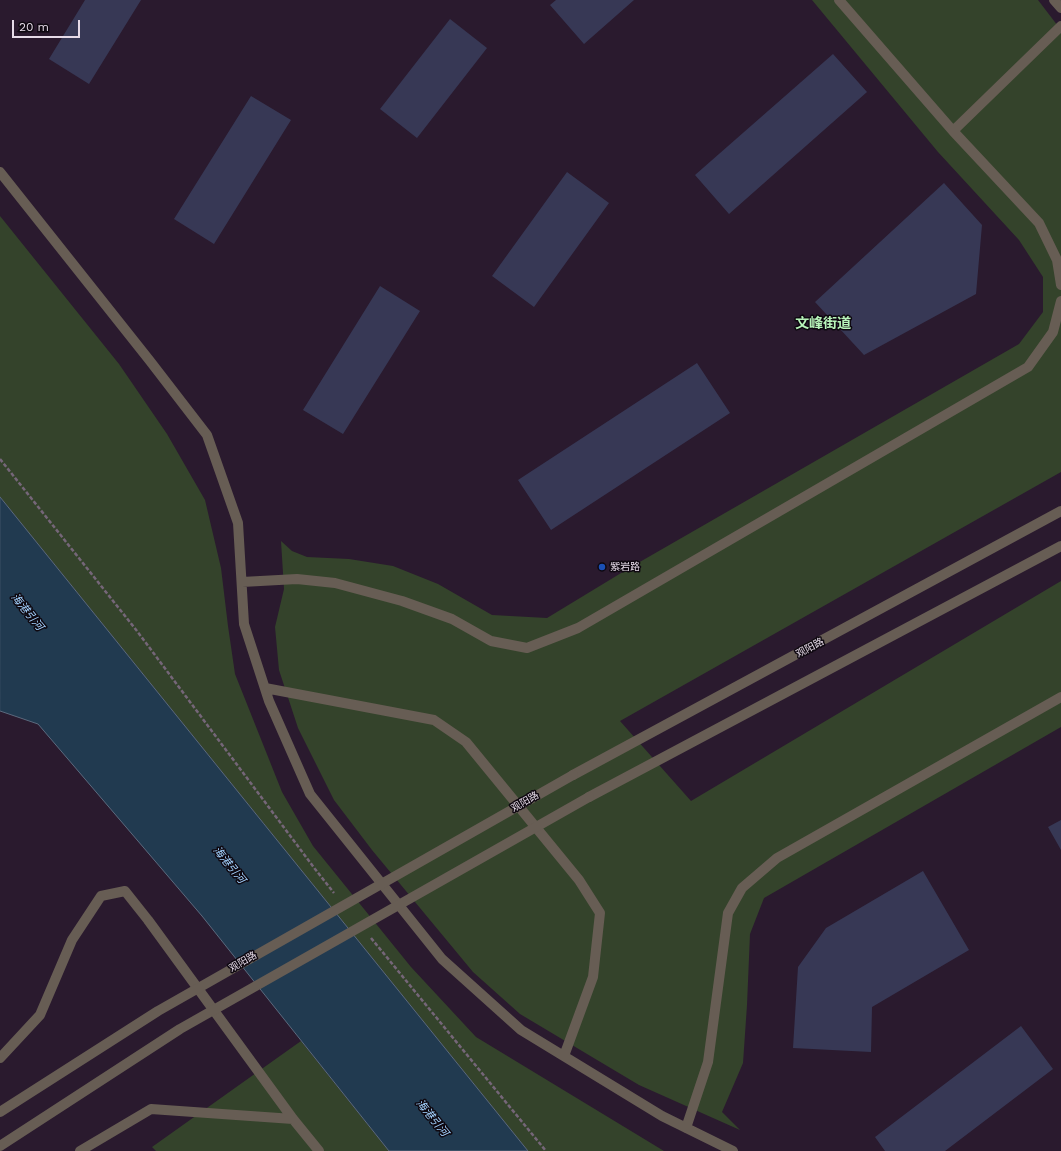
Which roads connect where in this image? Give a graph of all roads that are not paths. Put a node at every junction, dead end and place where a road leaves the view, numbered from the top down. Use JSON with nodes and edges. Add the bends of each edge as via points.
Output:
{"nodes":[{"id":1,"x":839,"y":0,"type":"edge"},
{"id":2,"x":1054,"y":0,"type":"edge"},
{"id":3,"x":1061,"y":8,"type":"edge"},
{"id":4,"x":1061,"y":26,"type":"edge"},
{"id":5,"x":953,"y":131,"type":"junction"},
{"id":6,"x":0,"y":172,"type":"edge"},
{"id":7,"x":1061,"y":285,"type":"edge"},
{"id":8,"x":1061,"y":301,"type":"edge"},
{"id":9,"x":1061,"y":512,"type":"edge"},
{"id":10,"x":1061,"y":546,"type":"edge"},
{"id":11,"x":242,"y":582,"type":"junction"},
{"id":12,"x":265,"y":688,"type":"junction"},
{"id":13,"x":1061,"y":697,"type":"edge"},
{"id":14,"x":564,"y":1056,"type":"junction"},
{"id":15,"x":0,"y":1058,"type":"edge"},
{"id":16,"x":0,"y":1112,"type":"edge"},
{"id":17,"x":294,"y":1119,"type":"junction"},
{"id":18,"x":686,"y":1128,"type":"junction"},
{"id":19,"x":0,"y":1146,"type":"edge"},
{"id":20,"x":80,"y":1151,"type":"edge"},
{"id":21,"x":319,"y":1151,"type":"edge"},
{"id":22,"x":733,"y":1151,"type":"edge"}],
"edges":[{"from":1,"to":5,"type":"street"},
{"from":2,"to":3,"type":"street"},
{"from":4,"to":5,"type":"street"},
{"from":5,"to":7,"type":"street","via":[[1039,223],[1057,260]]},
{"from":6,"to":11,"type":"street","via":[[207,435],[238,523]]},
{"from":8,"to":11,"type":"street","via":[[1054,332],[1028,367],[578,628],[527,648],[491,641],[452,619],[402,601],[335,583],[297,580]]},
{"from":9,"to":16,"type":"street","name":"观阳路","bridge":true,"via":[[573,775],[158,1011]]},
{"from":10,"to":19,"type":"street","bridge":true,"via":[[589,797],[180,1029]]},
{"from":11,"to":12,"type":"street","via":[[244,624]]},
{"from":12,"to":14,"type":"street","via":[[310,794],[442,959],[521,1030]]},
{"from":12,"to":14,"type":"street","via":[[434,720],[466,742],[579,880],[600,914],[593,977]]},
{"from":13,"to":18,"type":"street","via":[[777,858],[742,888],[728,914],[708,1062]]},
{"from":14,"to":18,"type":"street"},
{"from":15,"to":17,"type":"street","via":[[40,1015],[72,940],[101,896],[125,891]]},
{"from":17,"to":20,"type":"street","via":[[151,1109]]},
{"from":17,"to":21,"type":"street"},
{"from":18,"to":22,"type":"street"}]}
